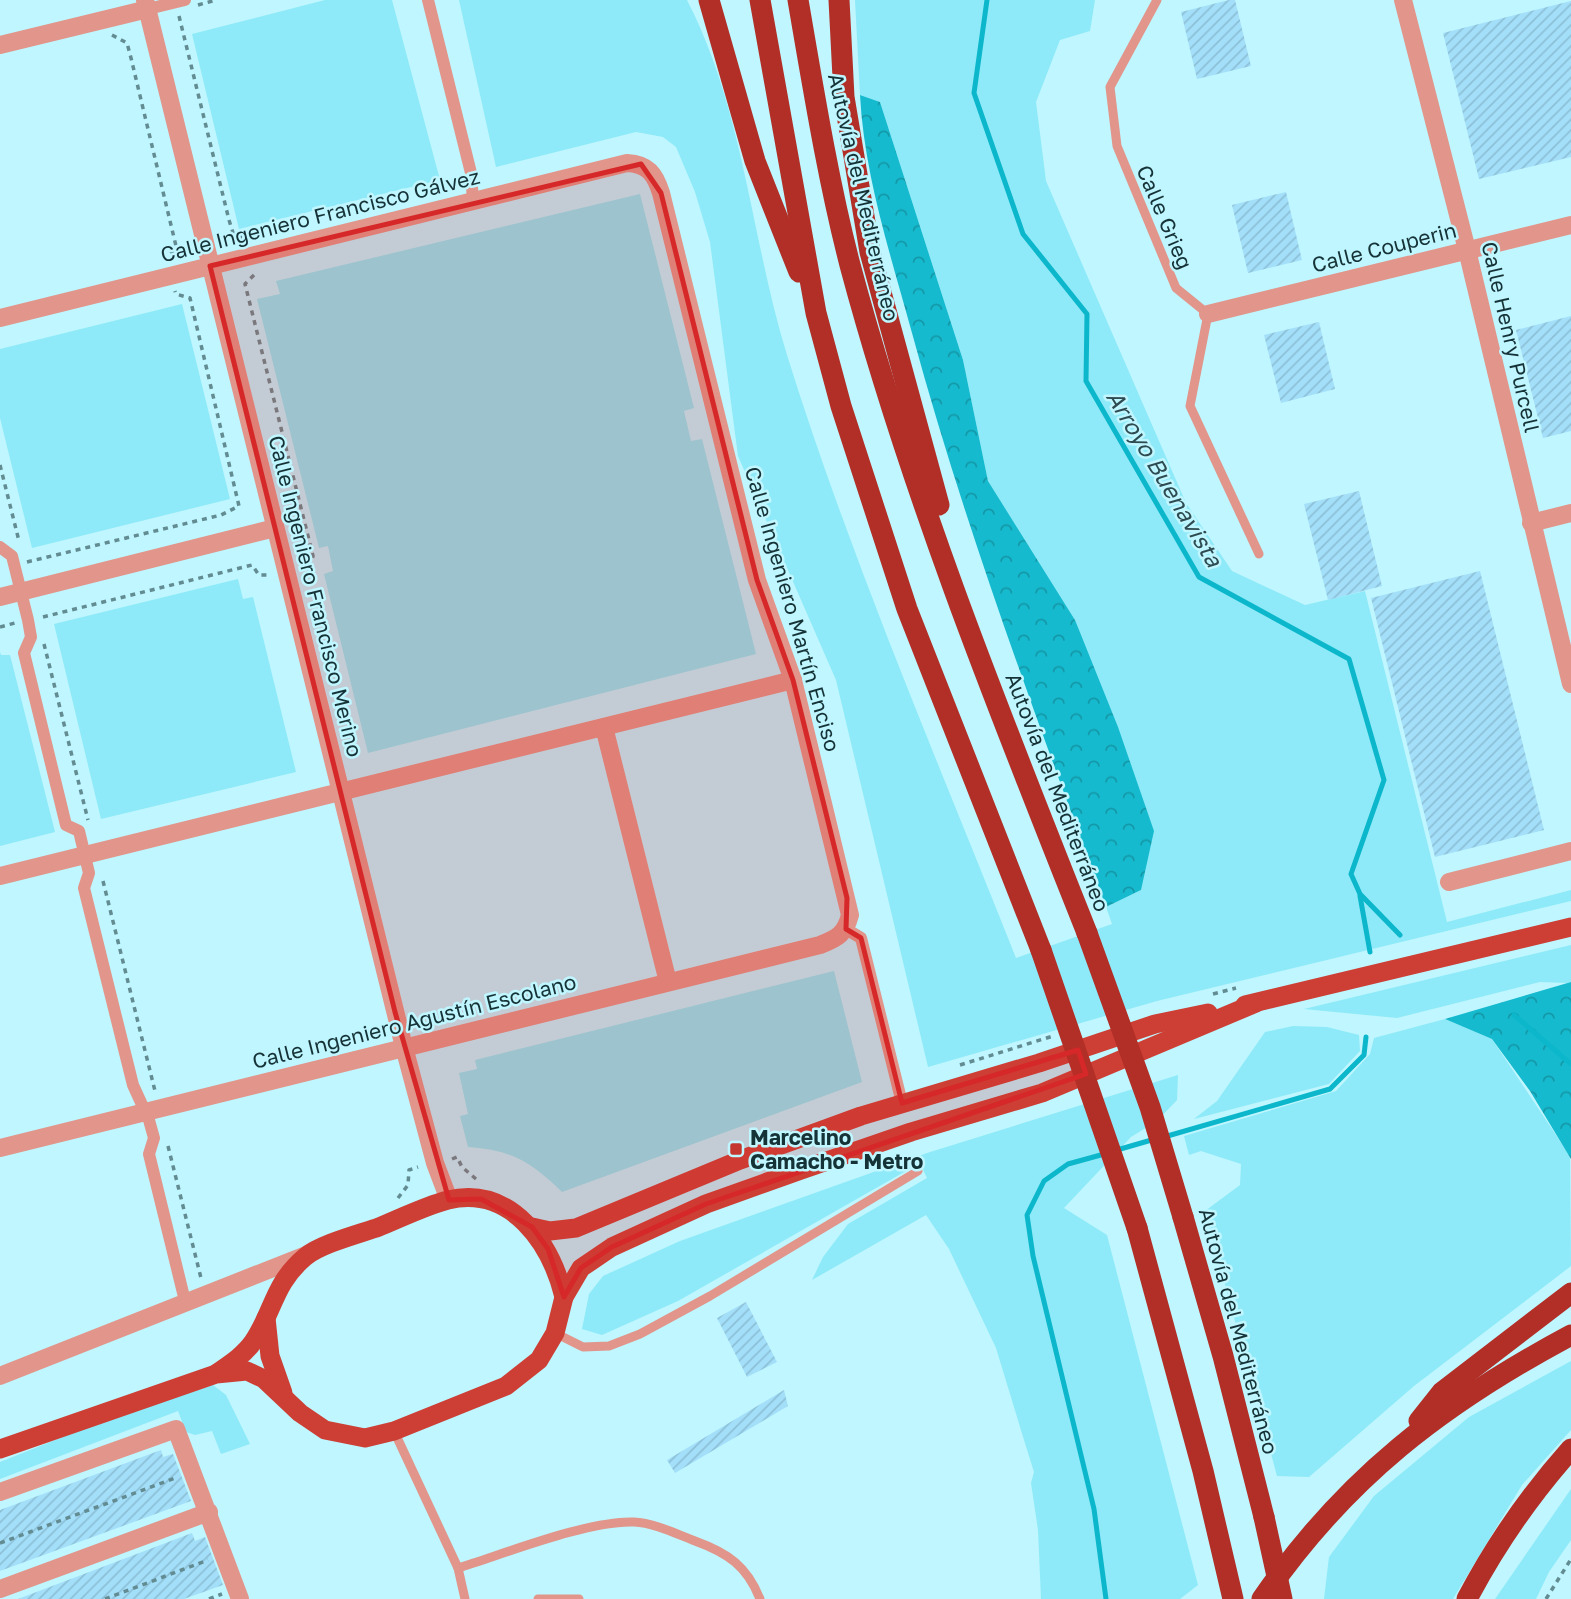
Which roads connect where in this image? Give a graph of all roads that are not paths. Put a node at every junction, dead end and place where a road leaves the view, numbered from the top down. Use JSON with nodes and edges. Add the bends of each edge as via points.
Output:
{"nodes":[{"id":1,"x":429,"y":0,"type":"edge"},
{"id":2,"x":709,"y":0,"type":"edge"},
{"id":3,"x":760,"y":0,"type":"edge"},
{"id":4,"x":798,"y":0,"type":"edge"},
{"id":5,"x":839,"y":0,"type":"edge"},
{"id":6,"x":1157,"y":0,"type":"edge"},
{"id":7,"x":1403,"y":0,"type":"edge"},
{"id":8,"x":184,"y":3,"type":"edge"},
{"id":9,"x":146,"y":5,"type":"edge"},
{"id":10,"x":0,"y":46,"type":"edge"},
{"id":11,"x":649,"y":170,"type":"joint"},
{"id":12,"x":473,"y":201,"type":"junction"},
{"id":13,"x":1571,"y":225,"type":"edge"},
{"id":14,"x":1467,"y":250,"type":"junction"},
{"id":15,"x":210,"y":266,"type":"junction"},
{"id":16,"x":816,"y":313,"type":"junction"},
{"id":17,"x":1208,"y":314,"type":"junction"},
{"id":18,"x":0,"y":318,"type":"edge"},
{"id":19,"x":1571,"y":513,"type":"edge"},
{"id":20,"x":1531,"y":523,"type":"junction"},
{"id":21,"x":275,"y":528,"type":"junction"},
{"id":22,"x":0,"y":547,"type":"edge"},
{"id":23,"x":1259,"y":554,"type":"dead end"},
{"id":24,"x":21,"y":592,"type":"junction"},
{"id":25,"x":0,"y":597,"type":"edge"},
{"id":26,"x":979,"y":656,"type":"junction"},
{"id":27,"x":793,"y":680,"type":"junction"},
{"id":28,"x":1571,"y":684,"type":"edge"},
{"id":29,"x":604,"y":727,"type":"junction"},
{"id":30,"x":341,"y":792,"type":"junction"},
{"id":31,"x":1571,"y":851,"type":"edge"},
{"id":32,"x":85,"y":855,"type":"junction"},
{"id":33,"x":0,"y":876,"type":"edge"},
{"id":34,"x":1449,"y":882,"type":"dead end"},
{"id":35,"x":1571,"y":927,"type":"edge"},
{"id":36,"x":842,"y":933,"type":"junction"},
{"id":37,"x":668,"y":982,"type":"junction"},
{"id":38,"x":1251,"y":994,"type":"junction"},
{"id":39,"x":404,"y":1047,"type":"junction"},
{"id":40,"x":902,"y":1102,"type":"junction"},
{"id":41,"x":147,"y":1111,"type":"junction"},
{"id":42,"x":0,"y":1147,"type":"edge"},
{"id":43,"x":918,"y":1171,"type":"dead end"},
{"id":44,"x":449,"y":1200,"type":"junction"},
{"id":45,"x":533,"y":1227,"type":"junction"},
{"id":46,"x":306,"y":1255,"type":"junction"},
{"id":47,"x":1571,"y":1293,"type":"edge"},
{"id":48,"x":182,"y":1294,"type":"junction"},
{"id":49,"x":564,"y":1297,"type":"junction"},
{"id":50,"x":266,"y":1318,"type":"junction"},
{"id":51,"x":555,"y":1333,"type":"junction"},
{"id":52,"x":1571,"y":1335,"type":"edge"},
{"id":53,"x":216,"y":1374,"type":"junction"},
{"id":54,"x":0,"y":1376,"type":"edge"},
{"id":55,"x":283,"y":1394,"type":"junction"},
{"id":56,"x":394,"y":1431,"type":"junction"},
{"id":57,"x":1402,"y":1442,"type":"junction"},
{"id":58,"x":0,"y":1449,"type":"edge"},
{"id":59,"x":1571,"y":1449,"type":"edge"},
{"id":60,"x":0,"y":1492,"type":"edge"},
{"id":61,"x":209,"y":1512,"type":"junction"},
{"id":62,"x":458,"y":1568,"type":"junction"},
{"id":63,"x":0,"y":1589,"type":"edge"},
{"id":64,"x":240,"y":1599,"type":"edge"},
{"id":65,"x":465,"y":1599,"type":"edge"},
{"id":66,"x":538,"y":1599,"type":"edge"},
{"id":67,"x":579,"y":1599,"type":"edge"},
{"id":68,"x":760,"y":1599,"type":"edge"},
{"id":69,"x":1233,"y":1599,"type":"edge"},
{"id":70,"x":1262,"y":1599,"type":"edge"},
{"id":71,"x":1282,"y":1599,"type":"edge"},
{"id":72,"x":1467,"y":1599,"type":"edge"}],
"edges":[{"from":1,"to":12,"type":"street","via":[[471,173]]},
{"from":2,"to":16,"type":"highway","via":[[755,161]]},
{"from":3,"to":16,"type":"highway"},
{"from":4,"to":26,"type":"highway","name":"Autovía del Mediterráneo","via":[[850,262],[892,411]]},
{"from":5,"to":26,"type":"highway","via":[[844,97],[870,252]]},
{"from":6,"to":17,"type":"lane","name":"Calle Grieg","via":[[1110,87],[1117,146],[1176,288]]},
{"from":7,"to":14,"type":"street","name":"Calle Henry Purcell"},
{"from":8,"to":9,"type":"street"},
{"from":9,"to":10,"type":"street"},
{"from":9,"to":15,"type":"street","name":"Calle Ingeniero Francisco Merino"},
{"from":11,"to":12,"type":"street","name":"Calle Ingeniero Francisco Gálvez","via":[[626,163]]},
{"from":11,"to":27,"type":"street","name":"Calle Ingeniero Martín Enciso","via":[[661,193],[757,580]]},
{"from":12,"to":15,"type":"street","name":"Calle Ingeniero Francisco Gálvez"},
{"from":13,"to":14,"type":"street","name":"Calle Couperin"},
{"from":14,"to":17,"type":"street","name":"Calle Couperin"},
{"from":14,"to":20,"type":"street","name":"Calle Henry Purcell"},
{"from":15,"to":18,"type":"street","name":"Calle Ingeniero Francisco Gálvez"},
{"from":15,"to":21,"type":"street","name":"Calle Ingeniero Francisco Merino"},
{"from":16,"to":69,"type":"highway","bridge":true,"via":[[907,609],[1041,950],[1137,1228]]},
{"from":17,"to":23,"type":"lane","via":[[1190,406]]},
{"from":19,"to":20,"type":"street"},
{"from":20,"to":28,"type":"street","name":"Calle Henry Purcell"},
{"from":21,"to":24,"type":"street"},
{"from":21,"to":30,"type":"street","name":"Calle Ingeniero Francisco Merino"},
{"from":22,"to":24,"type":"street","via":[[12,556]]},
{"from":24,"to":25,"type":"street"},
{"from":24,"to":32,"type":"street","via":[[31,637],[24,653],[66,825],[79,831]]},
{"from":26,"to":71,"type":"highway","name":"Autovía del Mediterráneo","bridge":true,"via":[[1150,1107],[1223,1356]]},
{"from":27,"to":29,"type":"street"},
{"from":27,"to":36,"type":"street","name":"Calle Ingeniero Martín Enciso","via":[[847,898],[850,915]]},
{"from":29,"to":30,"type":"street"},
{"from":29,"to":37,"type":"street"},
{"from":30,"to":32,"type":"street"},
{"from":30,"to":39,"type":"street","name":"Calle Ingeniero Francisco Merino"},
{"from":31,"to":34,"type":"street"},
{"from":32,"to":33,"type":"street"},
{"from":32,"to":41,"type":"street","via":[[89,873],[84,888],[133,1085]]},
{"from":35,"to":38,"type":"main road"},
{"from":36,"to":37,"type":"street","name":"Calle Ingeniero Agustín Escolano","via":[[820,945]]},
{"from":36,"to":40,"type":"street","via":[[862,938]]},
{"from":37,"to":39,"type":"street","name":"Calle Ingeniero Agustín Escolano"},
{"from":38,"to":40,"type":"main road"},
{"from":38,"to":49,"type":"main road","via":[[1042,1093],[911,1132],[706,1204],[612,1247],[582,1268]]},
{"from":39,"to":41,"type":"street","name":"Calle Ingeniero Agustín Escolano"},
{"from":39,"to":44,"type":"street","name":"Calle Ingeniero Francisco Merino"},
{"from":40,"to":45,"type":"main road","via":[[740,1160],[576,1227],[550,1231]]},
{"from":41,"to":42,"type":"street","name":"Calle Ingeniero Agustín Escolano"},
{"from":41,"to":48,"type":"street","via":[[154,1138],[149,1154]]},
{"from":43,"to":51,"type":"lane","via":[[640,1334],[608,1346],[583,1347]]},
{"from":44,"to":45,"type":"main road","via":[[481,1199],[515,1213]]},
{"from":44,"to":46,"type":"main road"},
{"from":45,"to":49,"type":"main road","via":[[548,1249]]},
{"from":46,"to":48,"type":"street"},
{"from":46,"to":50,"type":"main road","via":[[276,1290]]},
{"from":47,"to":57,"type":"highway","via":[[1442,1392]]},
{"from":48,"to":54,"type":"street"},
{"from":49,"to":51,"type":"main road"},
{"from":50,"to":53,"type":"main road","via":[[241,1355]]},
{"from":50,"to":55,"type":"main road","via":[[270,1356]]},
{"from":51,"to":56,"type":"main road","via":[[539,1360],[506,1386]]},
{"from":52,"to":57,"type":"highway","via":[[1453,1405]]},
{"from":53,"to":55,"type":"main road","via":[[247,1371]]},
{"from":53,"to":58,"type":"main road"},
{"from":55,"to":56,"type":"main road","via":[[325,1430],[365,1438]]},
{"from":56,"to":62,"type":"lane"},
{"from":57,"to":70,"type":"highway","via":[[1334,1506],[1297,1548]]},
{"from":59,"to":72,"type":"highway","via":[[1496,1544]]},
{"from":60,"to":61,"type":"street","via":[[176,1429]]},
{"from":61,"to":63,"type":"street"},
{"from":61,"to":64,"type":"street"},
{"from":62,"to":65,"type":"lane"},
{"from":62,"to":68,"type":"lane","via":[[598,1526],[637,1522],[732,1557]]},
{"from":66,"to":67,"type":"lane"}]}
